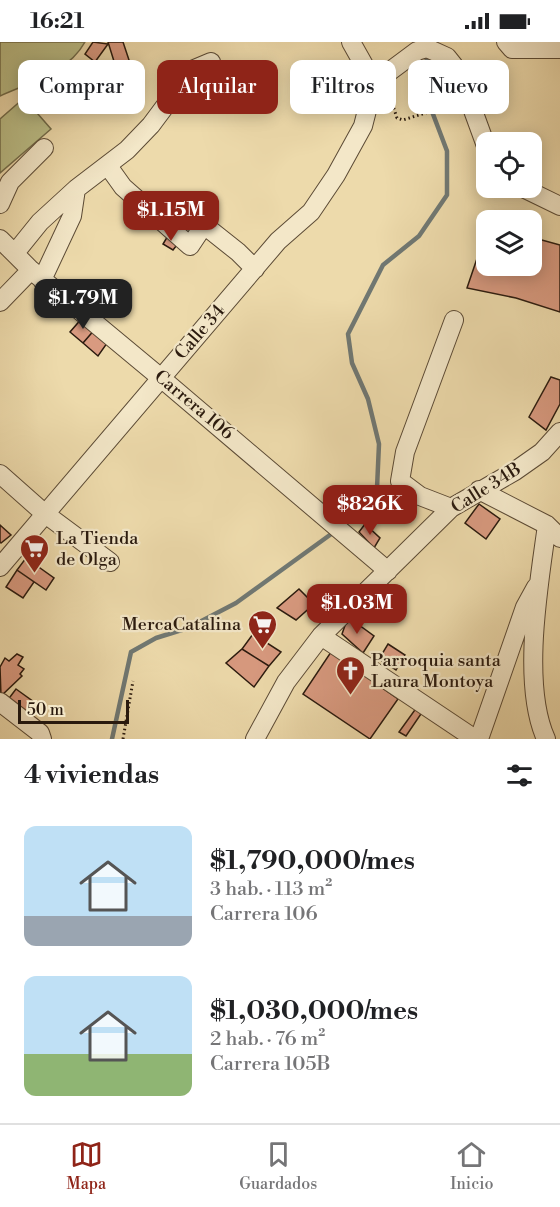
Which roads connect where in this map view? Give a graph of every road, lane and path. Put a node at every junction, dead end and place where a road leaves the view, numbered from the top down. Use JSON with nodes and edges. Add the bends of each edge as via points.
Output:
{"nodes":[{"id":1,"x":351,"y":42,"type":"edge"},
{"id":2,"x":506,"y":42,"type":"edge"},
{"id":3,"x":560,"y":49,"type":"edge"},
{"id":4,"x":361,"y":60,"type":"edge"},
{"id":5,"x":396,"y":67,"type":"edge"},
{"id":6,"x":159,"y":114,"type":"edge"},
{"id":7,"x":366,"y":114,"type":"edge"},
{"id":8,"x":396,"y":114,"type":"edge"},
{"id":9,"x":425,"y":114,"type":"edge"},
{"id":10,"x":481,"y":132,"type":"edge"},
{"id":11,"x":44,"y":148,"type":"dead end"},
{"id":12,"x":108,"y":166,"type":"junction"},
{"id":13,"x":76,"y":189,"type":"junction"},
{"id":14,"x":542,"y":197,"type":"edge"},
{"id":15,"x":0,"y":204,"type":"edge"},
{"id":16,"x":560,"y":206,"type":"edge"},
{"id":17,"x":0,"y":239,"type":"edge"},
{"id":18,"x":15,"y":253,"type":"junction"},
{"id":19,"x":255,"y":268,"type":"junction"},
{"id":20,"x":37,"y":275,"type":"junction"},
{"id":21,"x":0,"y":302,"type":"edge"},
{"id":22,"x":454,"y":320,"type":"dead end"},
{"id":23,"x":161,"y":378,"type":"junction"},
{"id":24,"x":560,"y":432,"type":"edge"},
{"id":25,"x":0,"y":474,"type":"edge"},
{"id":26,"x":479,"y":490,"type":"junction"},
{"id":27,"x":451,"y":508,"type":"junction"},
{"id":28,"x":44,"y":513,"type":"junction"},
{"id":29,"x":547,"y":525,"type":"junction"},
{"id":30,"x":560,"y":538,"type":"edge"},
{"id":31,"x":110,"y":561,"type":"dead end"},
{"id":32,"x":0,"y":567,"type":"edge"},
{"id":33,"x":388,"y":571,"type":"junction"},
{"id":34,"x":539,"y":580,"type":"junction"},
{"id":35,"x":321,"y":636,"type":"junction"},
{"id":36,"x":133,"y":681,"type":"dead end"},
{"id":37,"x":0,"y":702,"type":"edge"},
{"id":38,"x":42,"y":739,"type":"edge"},
{"id":39,"x":123,"y":739,"type":"edge"},
{"id":40,"x":255,"y":739,"type":"edge"},
{"id":41,"x":477,"y":739,"type":"edge"},
{"id":42,"x":546,"y":739,"type":"edge"}],
"edges":[{"from":1,"to":4,"type":"street"},
{"from":2,"to":3,"type":"street","via":[[512,49]]},
{"from":5,"to":10,"type":"street","via":[[427,48],[447,57],[459,72]]},
{"from":6,"to":12,"type":"street"},
{"from":7,"to":19,"type":"street","name":"Calle 34","via":[[336,175],[311,212]]},
{"from":8,"to":9,"type":"path","via":[[397,118]]},
{"from":11,"to":15,"type":"street","via":[[10,182]]},
{"from":12,"to":13,"type":"street"},
{"from":12,"to":19,"type":"street","via":[[123,188],[190,246],[204,225]]},
{"from":13,"to":18,"type":"street","via":[[40,222]]},
{"from":13,"to":20,"type":"street","via":[[72,216]]},
{"from":14,"to":16,"type":"street"},
{"from":17,"to":18,"type":"street","name":"Carrera 106"},
{"from":18,"to":20,"type":"street","name":"Carrera 106"},
{"from":19,"to":23,"type":"street","name":"Calle 34"},
{"from":20,"to":21,"type":"street"},
{"from":20,"to":23,"type":"street","name":"Carrera 106"},
{"from":22,"to":27,"type":"street","via":[[405,452],[400,480],[420,496]]},
{"from":23,"to":28,"type":"street","name":"Calle 34"},
{"from":23,"to":33,"type":"street","name":"Carrera 106"},
{"from":24,"to":26,"type":"street","name":"Calle 34B","via":[[542,452]]},
{"from":25,"to":28,"type":"street"},
{"from":26,"to":27,"type":"street","name":"Calle 34B"},
{"from":26,"to":29,"type":"street"},
{"from":27,"to":33,"type":"street","name":"Calle 34B"},
{"from":28,"to":31,"type":"street"},
{"from":28,"to":32,"type":"street","name":"Calle 34"},
{"from":29,"to":30,"type":"street"},
{"from":29,"to":34,"type":"street"},
{"from":33,"to":35,"type":"street","name":"Calle 34B"},
{"from":34,"to":41,"type":"street","via":[[525,607]]},
{"from":34,"to":42,"type":"street","via":[[535,692]]},
{"from":35,"to":40,"type":"street","name":"Calle 34B","via":[[286,682]]},
{"from":35,"to":41,"type":"street"},
{"from":36,"to":39,"type":"path"},
{"from":37,"to":38,"type":"street","via":[[40,733]]}]}
